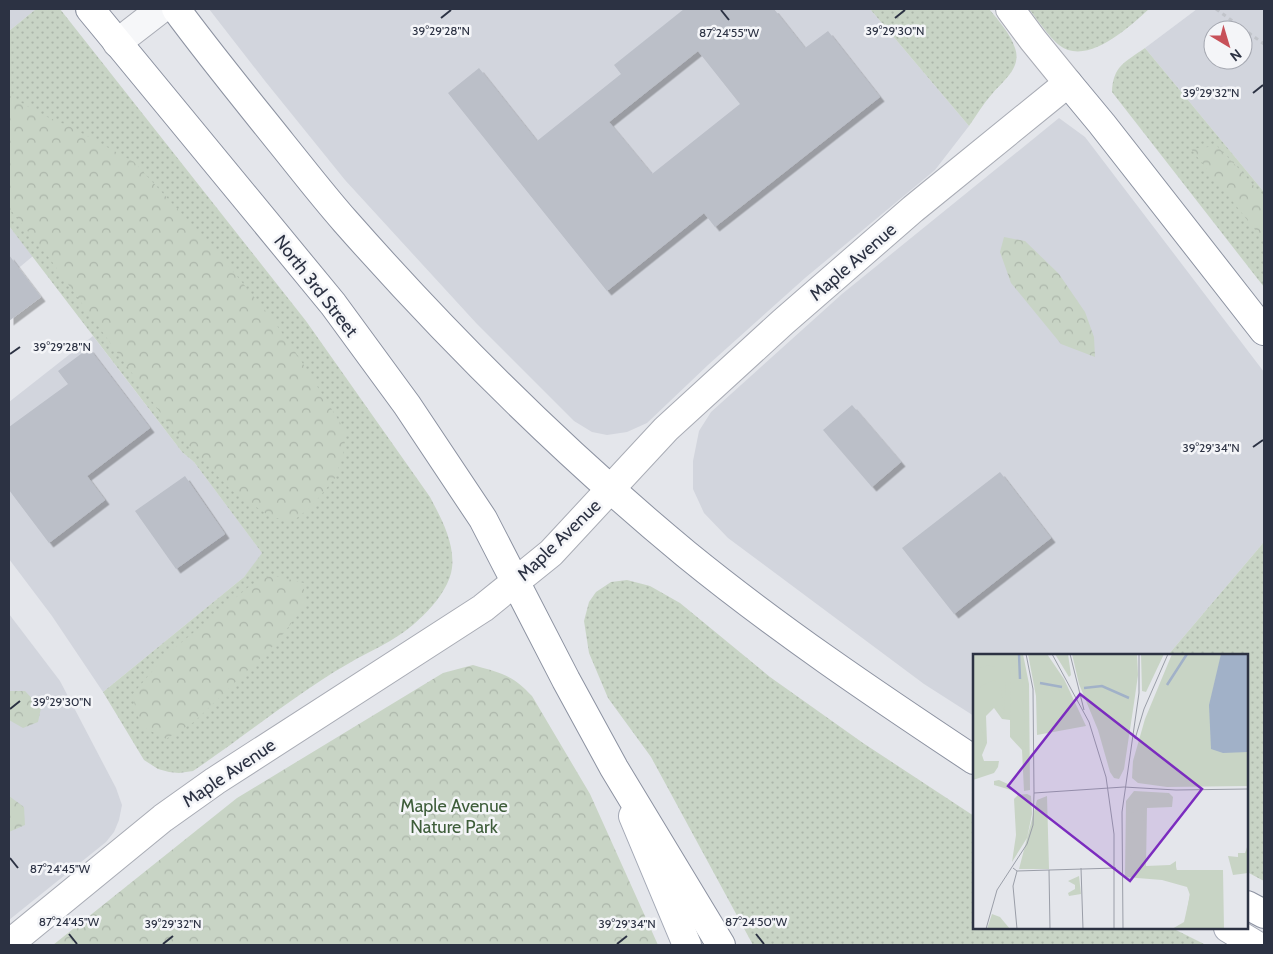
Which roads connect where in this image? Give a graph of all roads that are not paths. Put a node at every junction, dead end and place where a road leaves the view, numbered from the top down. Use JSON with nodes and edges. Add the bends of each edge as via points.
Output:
{"nodes":[{"id":1,"x":90,"y":9,"type":"edge"},
{"id":2,"x":161,"y":9,"type":"edge"},
{"id":3,"x":176,"y":9,"type":"edge"},
{"id":4,"x":1010,"y":9,"type":"edge"},
{"id":5,"x":117,"y":43,"type":"junction"},
{"id":6,"x":1068,"y":83,"type":"junction"},
{"id":7,"x":1264,"y":331,"type":"edge"},
{"id":8,"x":611,"y":488,"type":"junction"},
{"id":9,"x":516,"y":582,"type":"junction"},
{"id":10,"x":973,"y":759,"type":"edge"},
{"id":11,"x":614,"y":768,"type":"junction"},
{"id":12,"x":1248,"y":906,"type":"edge"},
{"id":13,"x":1264,"y":914,"type":"edge"},
{"id":14,"x":1230,"y":929,"type":"edge"},
{"id":15,"x":9,"y":944,"type":"edge"},
{"id":16,"x":687,"y":945,"type":"edge"},
{"id":17,"x":721,"y":945,"type":"edge"},
{"id":18,"x":1256,"y":945,"type":"edge"}],
"edges":[{"from":1,"to":5,"type":"main road","name":"North 3rd Street"},
{"from":2,"to":5,"type":"street"},
{"from":3,"to":8,"type":"main road","via":[[344,220],[502,388]]},
{"from":4,"to":6,"type":"main road"},
{"from":5,"to":9,"type":"main road","name":"North 3rd Street","via":[[339,312],[483,519]]},
{"from":6,"to":7,"type":"main road"},
{"from":6,"to":8,"type":"main road","name":"Maple Avenue","via":[[913,209],[783,322],[666,429]]},
{"from":8,"to":9,"type":"main road","name":"Maple Avenue","via":[[551,553]]},
{"from":8,"to":10,"type":"main road","via":[[699,564],[826,660]]},
{"from":9,"to":11,"type":"main road","name":"North 3rd Street"},
{"from":9,"to":15,"type":"main road","name":"Maple Avenue","via":[[483,608],[200,791]]},
{"from":11,"to":16,"type":"main road"},
{"from":11,"to":17,"type":"main road"},
{"from":12,"to":13,"type":"main road"},
{"from":14,"to":18,"type":"main road"}]}
